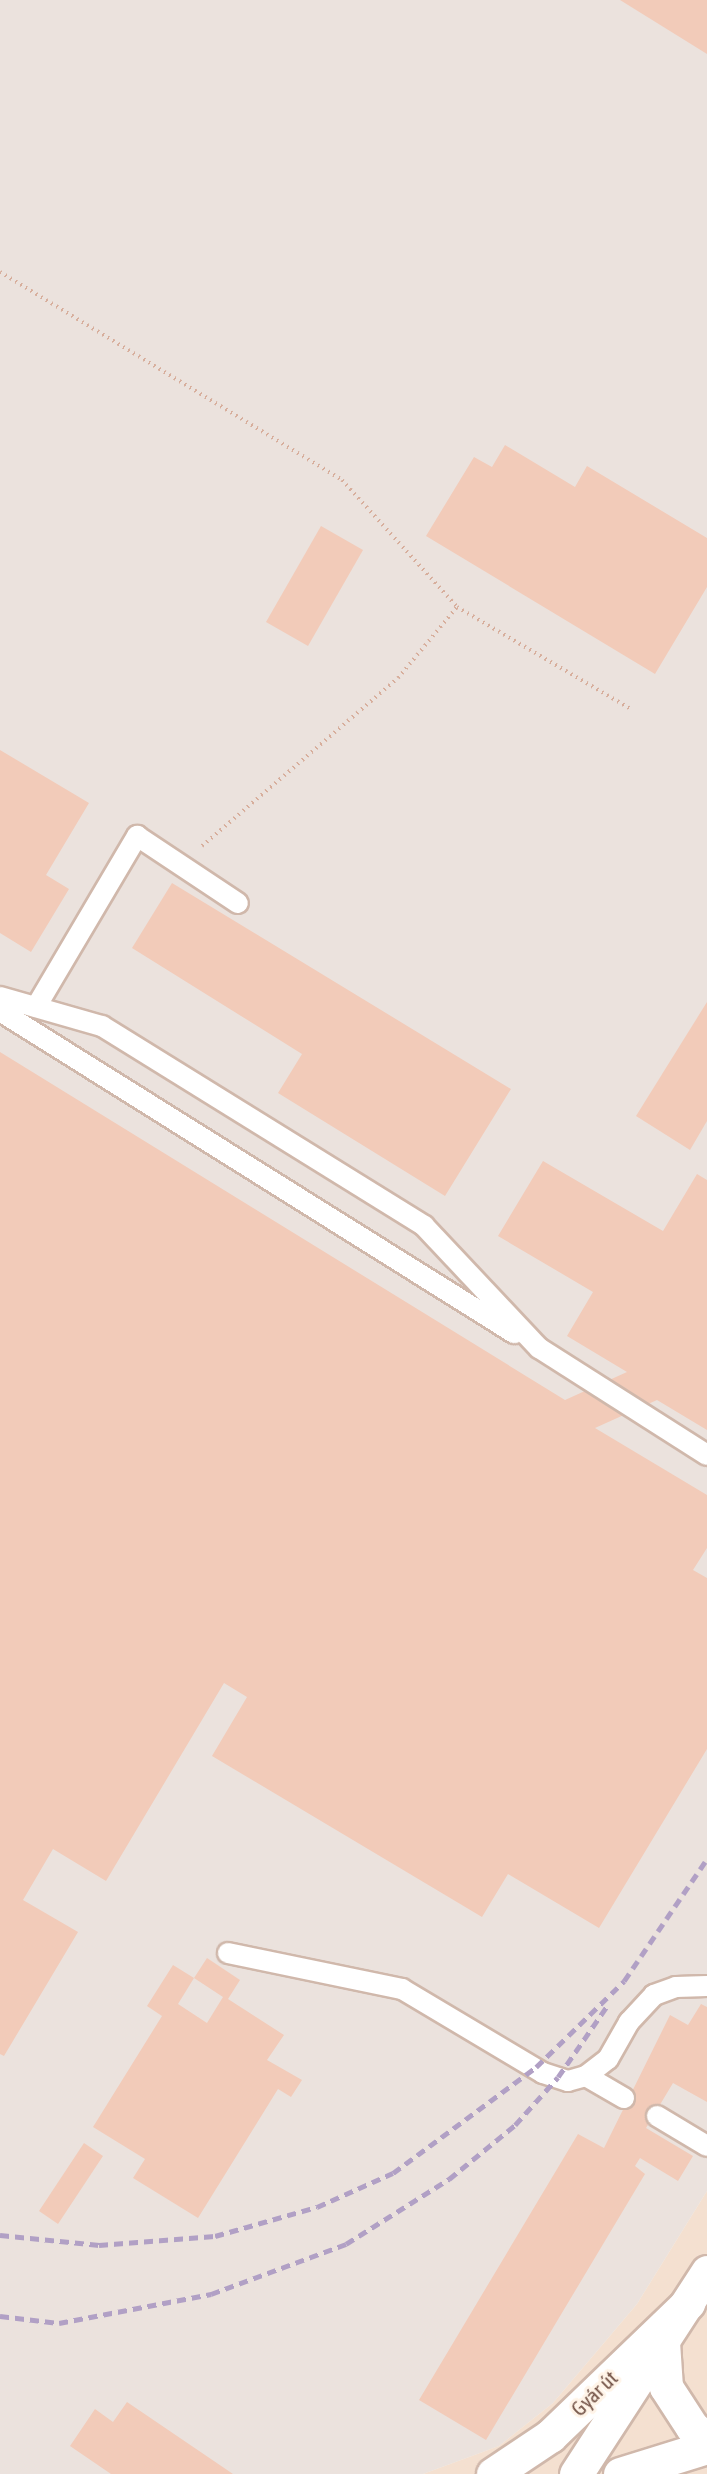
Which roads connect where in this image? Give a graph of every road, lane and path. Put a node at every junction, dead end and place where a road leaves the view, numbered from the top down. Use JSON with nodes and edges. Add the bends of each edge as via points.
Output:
{"nodes":[{"id":1,"x":0,"y":272,"type":"edge"},
{"id":2,"x":457,"y":607,"type":"junction"},
{"id":3,"x":631,"y":709,"type":"dead end"},
{"id":4,"x":181,"y":865,"type":"junction"},
{"id":5,"x":238,"y":903,"type":"dead end"},
{"id":6,"x":0,"y":997,"type":"edge"},
{"id":7,"x":36,"y":1007,"type":"junction"},
{"id":8,"x":0,"y":1011,"type":"edge"},
{"id":9,"x":539,"y":1348,"type":"junction"},
{"id":10,"x":707,"y":1455,"type":"edge"},
{"id":11,"x":228,"y":1953,"type":"dead end"},
{"id":12,"x":707,"y":1986,"type":"edge"},
{"id":13,"x":586,"y":2076,"type":"junction"},
{"id":14,"x":624,"y":2098,"type":"dead end"},
{"id":15,"x":657,"y":2116,"type":"dead end"},
{"id":16,"x":707,"y":2146,"type":"edge"},
{"id":17,"x":707,"y":2272,"type":"edge"},
{"id":18,"x":688,"y":2302,"type":"junction"},
{"id":19,"x":663,"y":2342,"type":"junction"},
{"id":20,"x":707,"y":2439,"type":"edge"},
{"id":21,"x":707,"y":2447,"type":"edge"},
{"id":22,"x":493,"y":2474,"type":"edge"},
{"id":23,"x":576,"y":2474,"type":"edge"},
{"id":24,"x":620,"y":2474,"type":"edge"}],
"edges":[{"from":1,"to":2,"type":"path","via":[[342,480]]},
{"from":2,"to":3,"type":"path"},
{"from":2,"to":4,"type":"path","via":[[398,678]]},
{"from":4,"to":5,"type":"lane"},
{"from":4,"to":7,"type":"lane","via":[[137,836]]},
{"from":6,"to":7,"type":"lane"},
{"from":7,"to":9,"type":"lane","via":[[102,1026],[177,1068],[424,1226]]},
{"from":8,"to":9,"type":"lane"},
{"from":9,"to":10,"type":"lane"},
{"from":11,"to":13,"type":"lane","via":[[402,1989],[543,2073],[568,2081]]},
{"from":12,"to":13,"type":"lane","via":[[676,1986],[654,1995],[629,2022],[608,2059]]},
{"from":13,"to":14,"type":"lane"},
{"from":15,"to":16,"type":"lane"},
{"from":17,"to":18,"type":"street","name":"Gyár út"},
{"from":18,"to":19,"type":"street","name":"Gyár út"},
{"from":18,"to":22,"type":"street","name":"Gyár út","via":[[550,2436]]},
{"from":19,"to":20,"type":"street","via":[[666,2387],[692,2427]]},
{"from":19,"to":23,"type":"street","name":"Gyár út"},
{"from":21,"to":24,"type":"street"}]}
